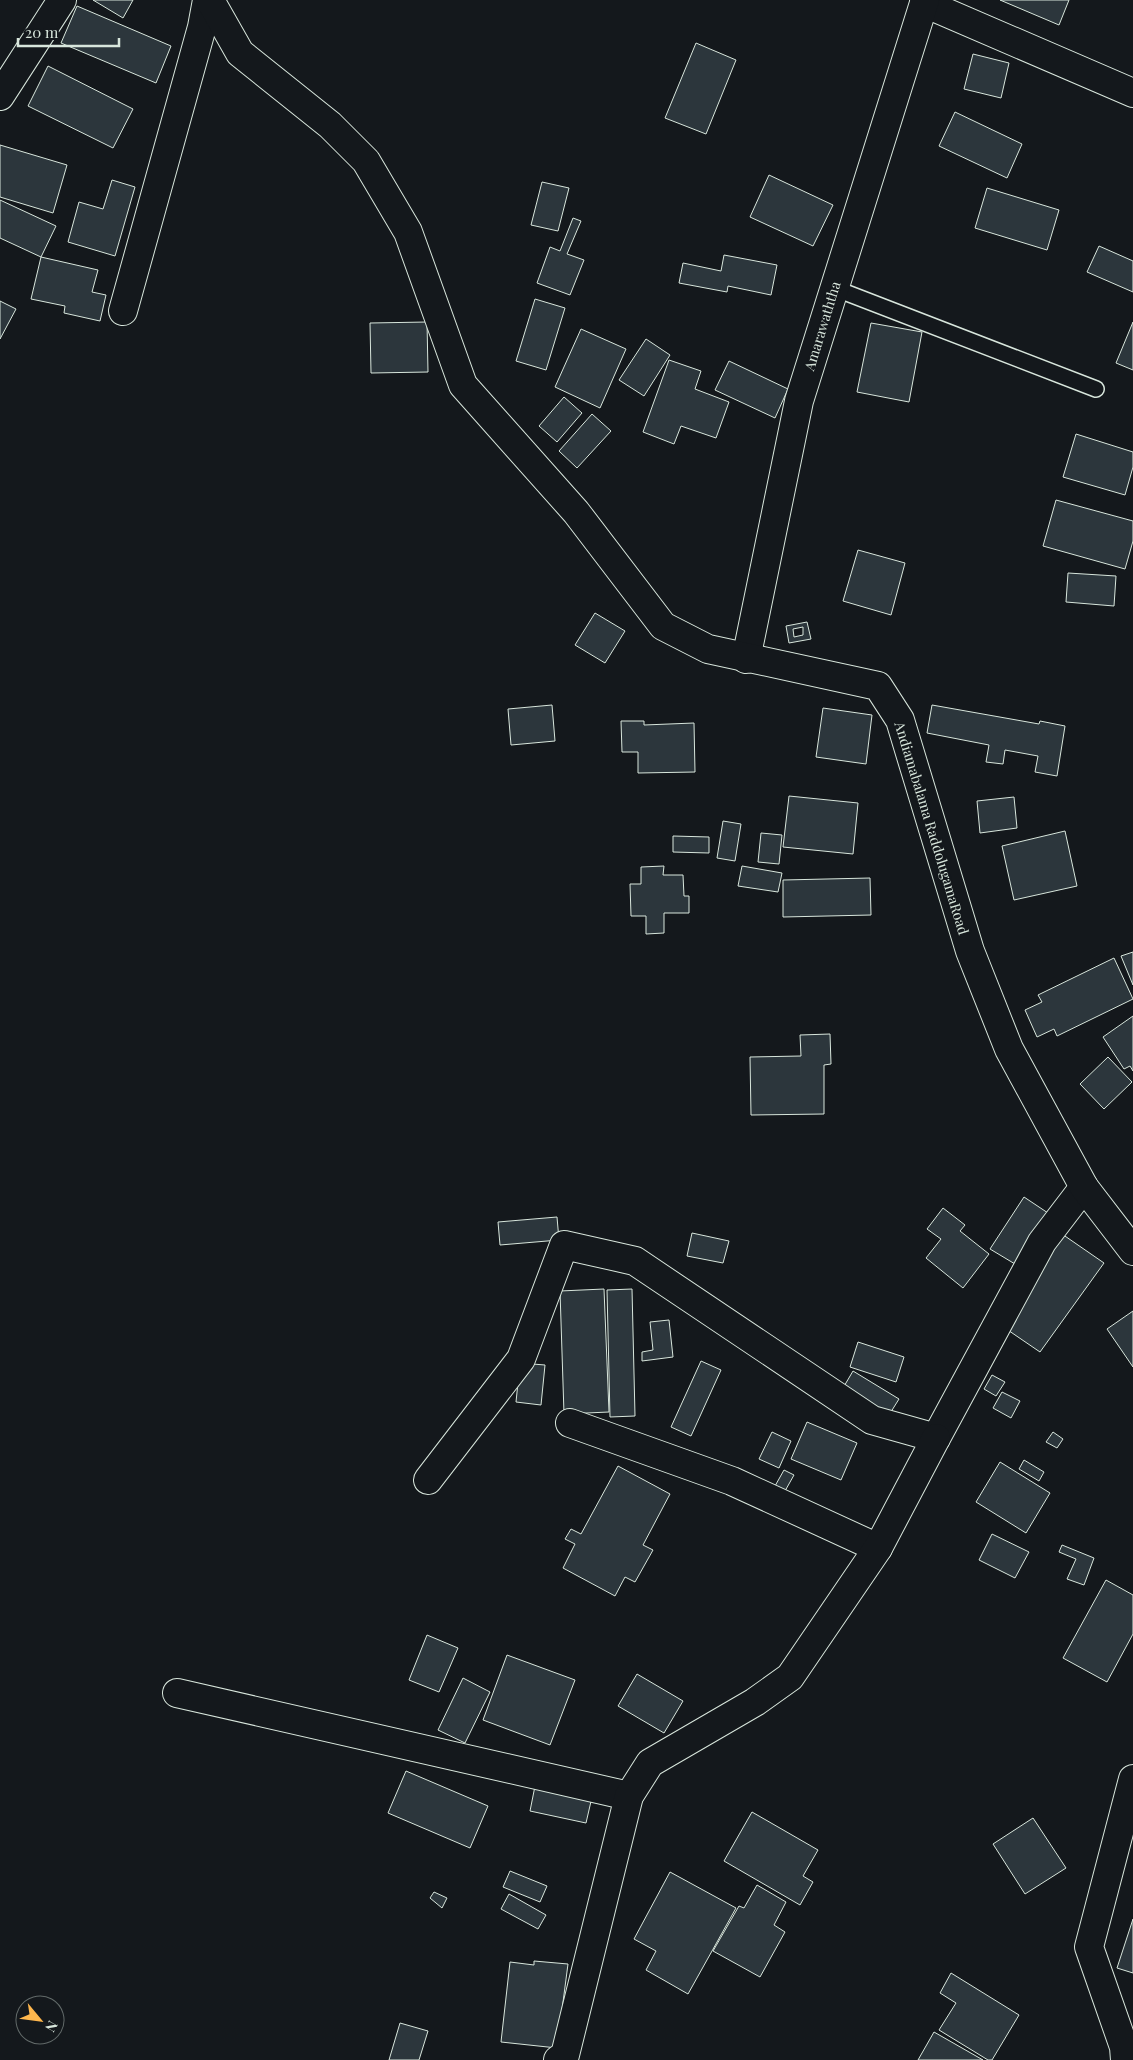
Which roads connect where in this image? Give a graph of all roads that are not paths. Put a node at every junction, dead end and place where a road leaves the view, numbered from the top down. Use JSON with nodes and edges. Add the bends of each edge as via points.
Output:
{"nodes":[{"id":1,"x":62,"y":0,"type":"edge"},
{"id":2,"x":208,"y":0,"type":"edge"},
{"id":3,"x":925,"y":2,"type":"edge"},
{"id":4,"x":1133,"y":93,"type":"edge"},
{"id":5,"x":0,"y":96,"type":"edge"},
{"id":6,"x":834,"y":288,"type":"junction"},
{"id":7,"x":123,"y":311,"type":"dead end"},
{"id":8,"x":1096,"y":389,"type":"dead end"},
{"id":9,"x":746,"y":659,"type":"junction"},
{"id":10,"x":1084,"y":1187,"type":"junction"},
{"id":11,"x":1133,"y":1251,"type":"edge"},
{"id":12,"x":570,"y":1423,"type":"dead end"},
{"id":13,"x":936,"y":1438,"type":"junction"},
{"id":14,"x":428,"y":1480,"type":"dead end"},
{"id":15,"x":878,"y":1548,"type":"junction"},
{"id":16,"x":177,"y":1693,"type":"dead end"},
{"id":17,"x":1133,"y":1779,"type":"edge"},
{"id":18,"x":629,"y":1796,"type":"junction"},
{"id":19,"x":1128,"y":2053,"type":"edge"},
{"id":20,"x":558,"y":2060,"type":"edge"}],
"edges":[{"from":1,"to":5,"type":"street"},
{"from":2,"to":7,"type":"street"},
{"from":2,"to":9,"type":"street","name":"Andiamabalama RaddolugamaRoad","via":[[240,52],[330,125],[366,161],[408,232],[463,385],[576,512],[663,626],[708,649]]},
{"from":3,"to":4,"type":"street"},
{"from":3,"to":6,"type":"street","name":"Amarawaththa"},
{"from":6,"to":8,"type":"lane"},
{"from":6,"to":9,"type":"street","name":"Amarawaththa","via":[[800,400]]},
{"from":9,"to":10,"type":"street","name":"Andiamabalama RaddolugamaRoad","via":[[878,686],[900,720],[970,951],[1009,1049]]},
{"from":10,"to":11,"type":"street","name":"Andiamabalama RaddolugamaRoad"},
{"from":10,"to":13,"type":"street","via":[[1042,1242]]},
{"from":12,"to":15,"type":"street","via":[[732,1481]]},
{"from":13,"to":14,"type":"street","via":[[872,1420],[635,1261],[564,1245],[521,1359]]},
{"from":13,"to":15,"type":"street"},
{"from":15,"to":18,"type":"street","via":[[790,1677],[755,1702],[650,1763]]},
{"from":16,"to":18,"type":"street"},
{"from":17,"to":19,"type":"street","via":[[1089,1947]]},
{"from":18,"to":20,"type":"street","via":[[565,2055]]}]}
